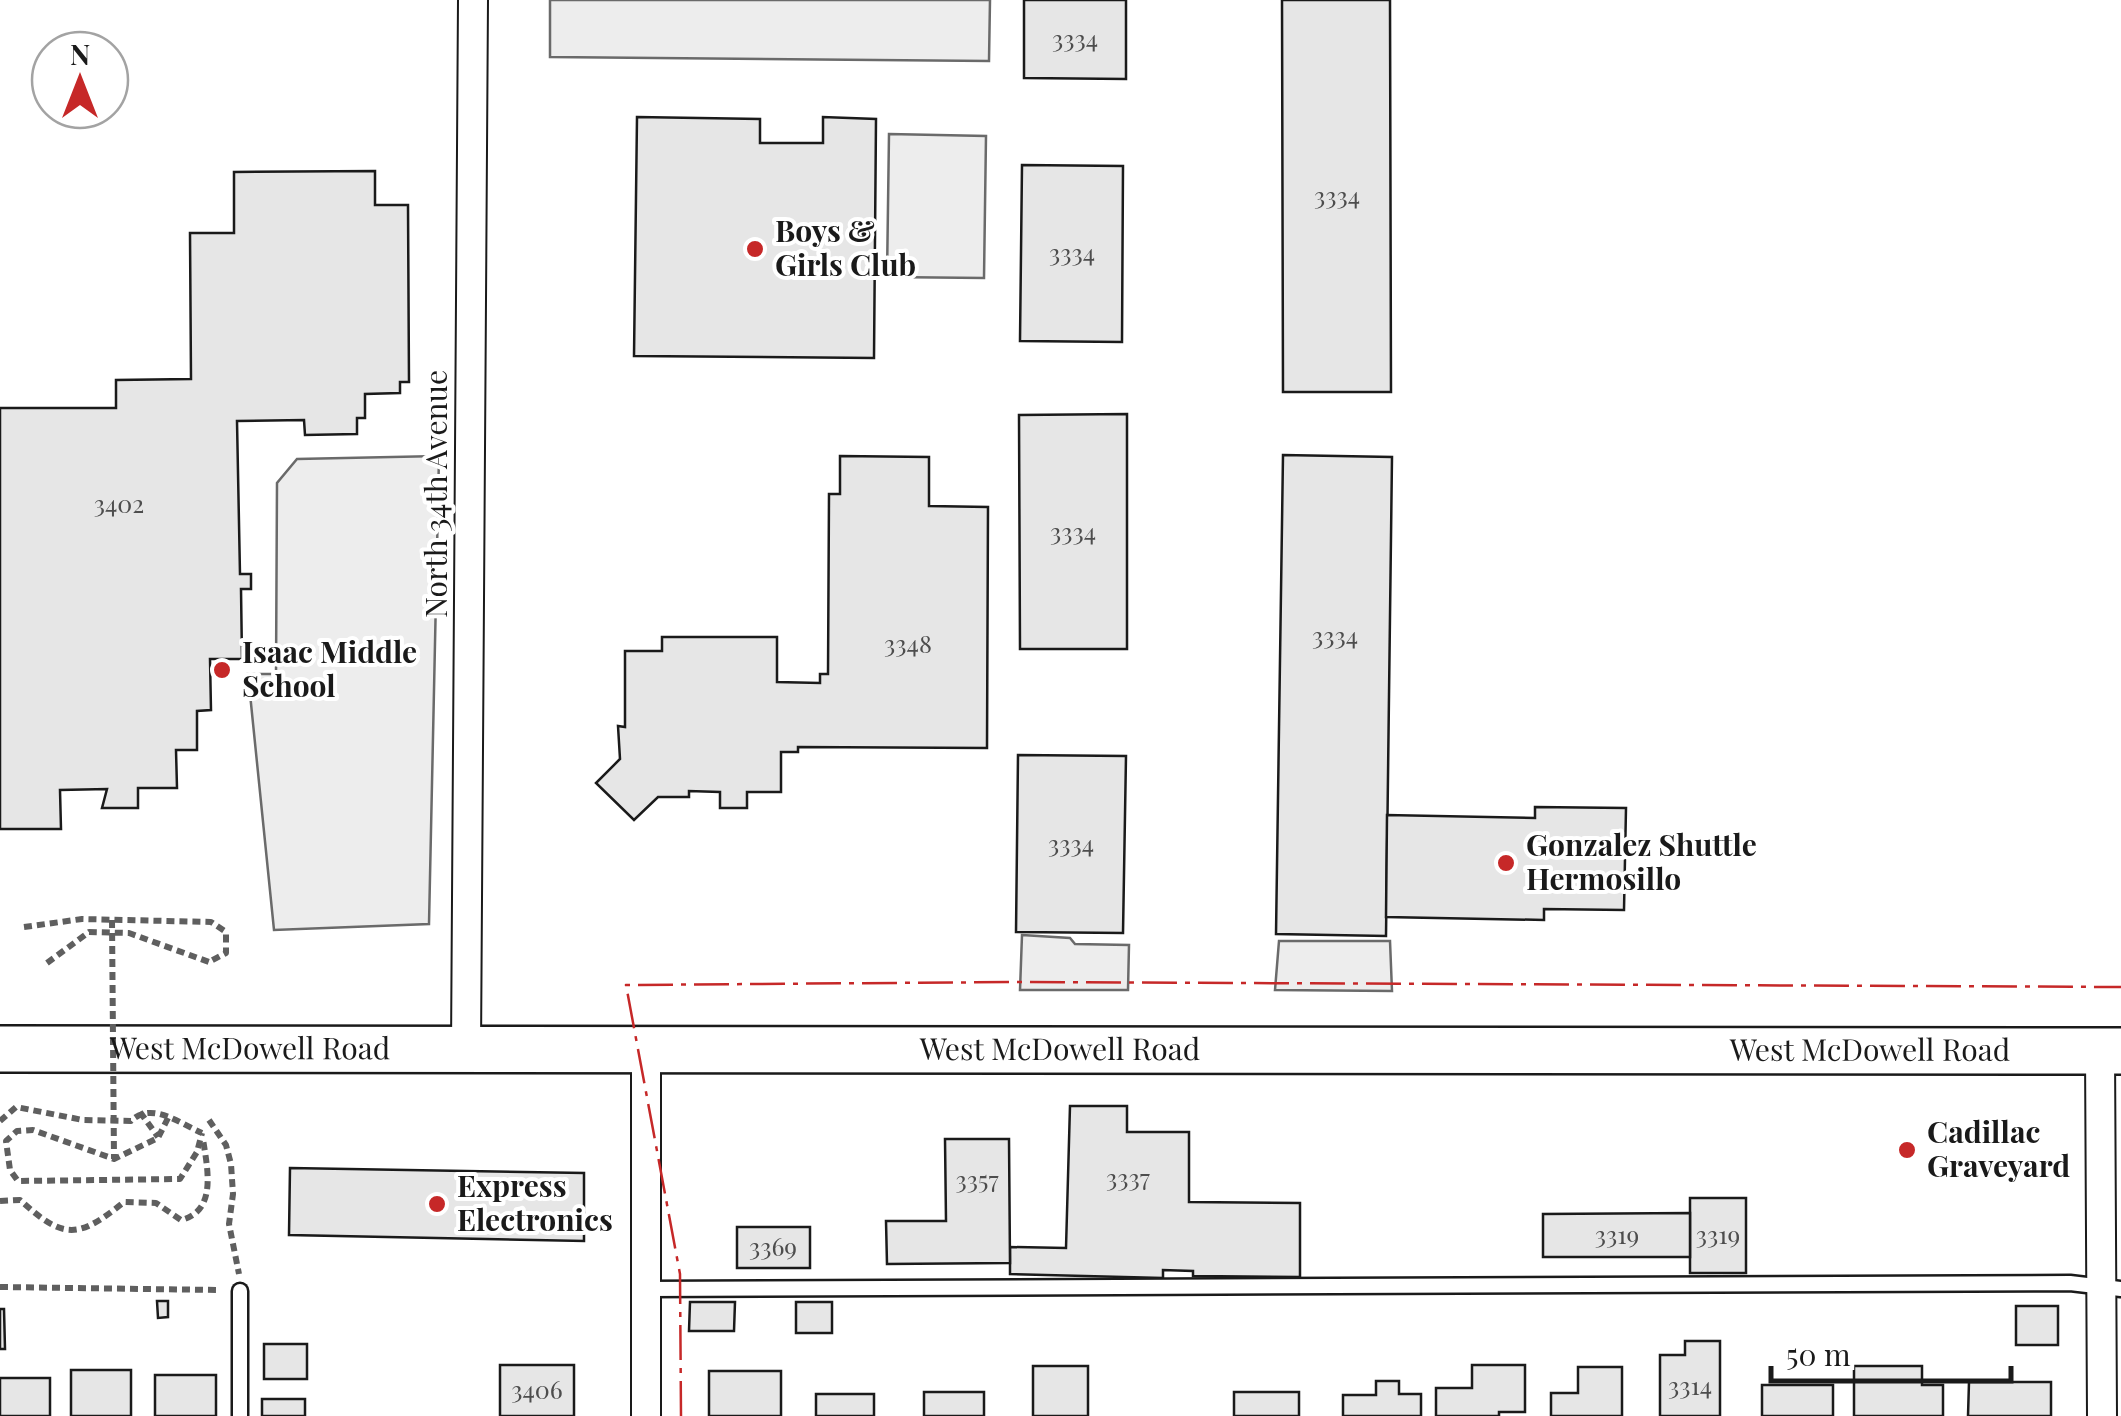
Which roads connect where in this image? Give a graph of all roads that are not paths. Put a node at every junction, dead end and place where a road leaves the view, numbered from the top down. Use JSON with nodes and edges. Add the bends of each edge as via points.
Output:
{"nodes":[{"id":1,"x":473,"y":0,"type":"edge"},
{"id":2,"x":0,"y":1050,"type":"edge"},
{"id":3,"x":466,"y":1050,"type":"junction"},
{"id":4,"x":646,"y":1050,"type":"junction"},
{"id":5,"x":2110,"y":1050,"type":"edge"},
{"id":6,"x":646,"y":1289,"type":"junction"},
{"id":7,"x":2112,"y":1289,"type":"edge"},
{"id":8,"x":240,"y":1291,"type":"road end"},
{"id":9,"x":240,"y":1416,"type":"edge"},
{"id":10,"x":646,"y":1416,"type":"edge"},
{"id":11,"x":2102,"y":1416,"type":"edge"}],
"edges":[{"from":1,"to":3,"type":"street","name":"North 34th Avenue"},
{"from":2,"to":3,"type":"main road","name":"West McDowell Road"},
{"from":3,"to":4,"type":"main road","name":"West McDowell Road"},
{"from":4,"to":5,"type":"main road","name":"West McDowell Road"},
{"from":4,"to":6,"type":"street"},
{"from":5,"to":7,"type":"street"},
{"from":6,"to":7,"type":"lane","via":[[2051,1283]]},
{"from":6,"to":10,"type":"street"},
{"from":7,"to":11,"type":"street"},
{"from":8,"to":9,"type":"lane"}]}
